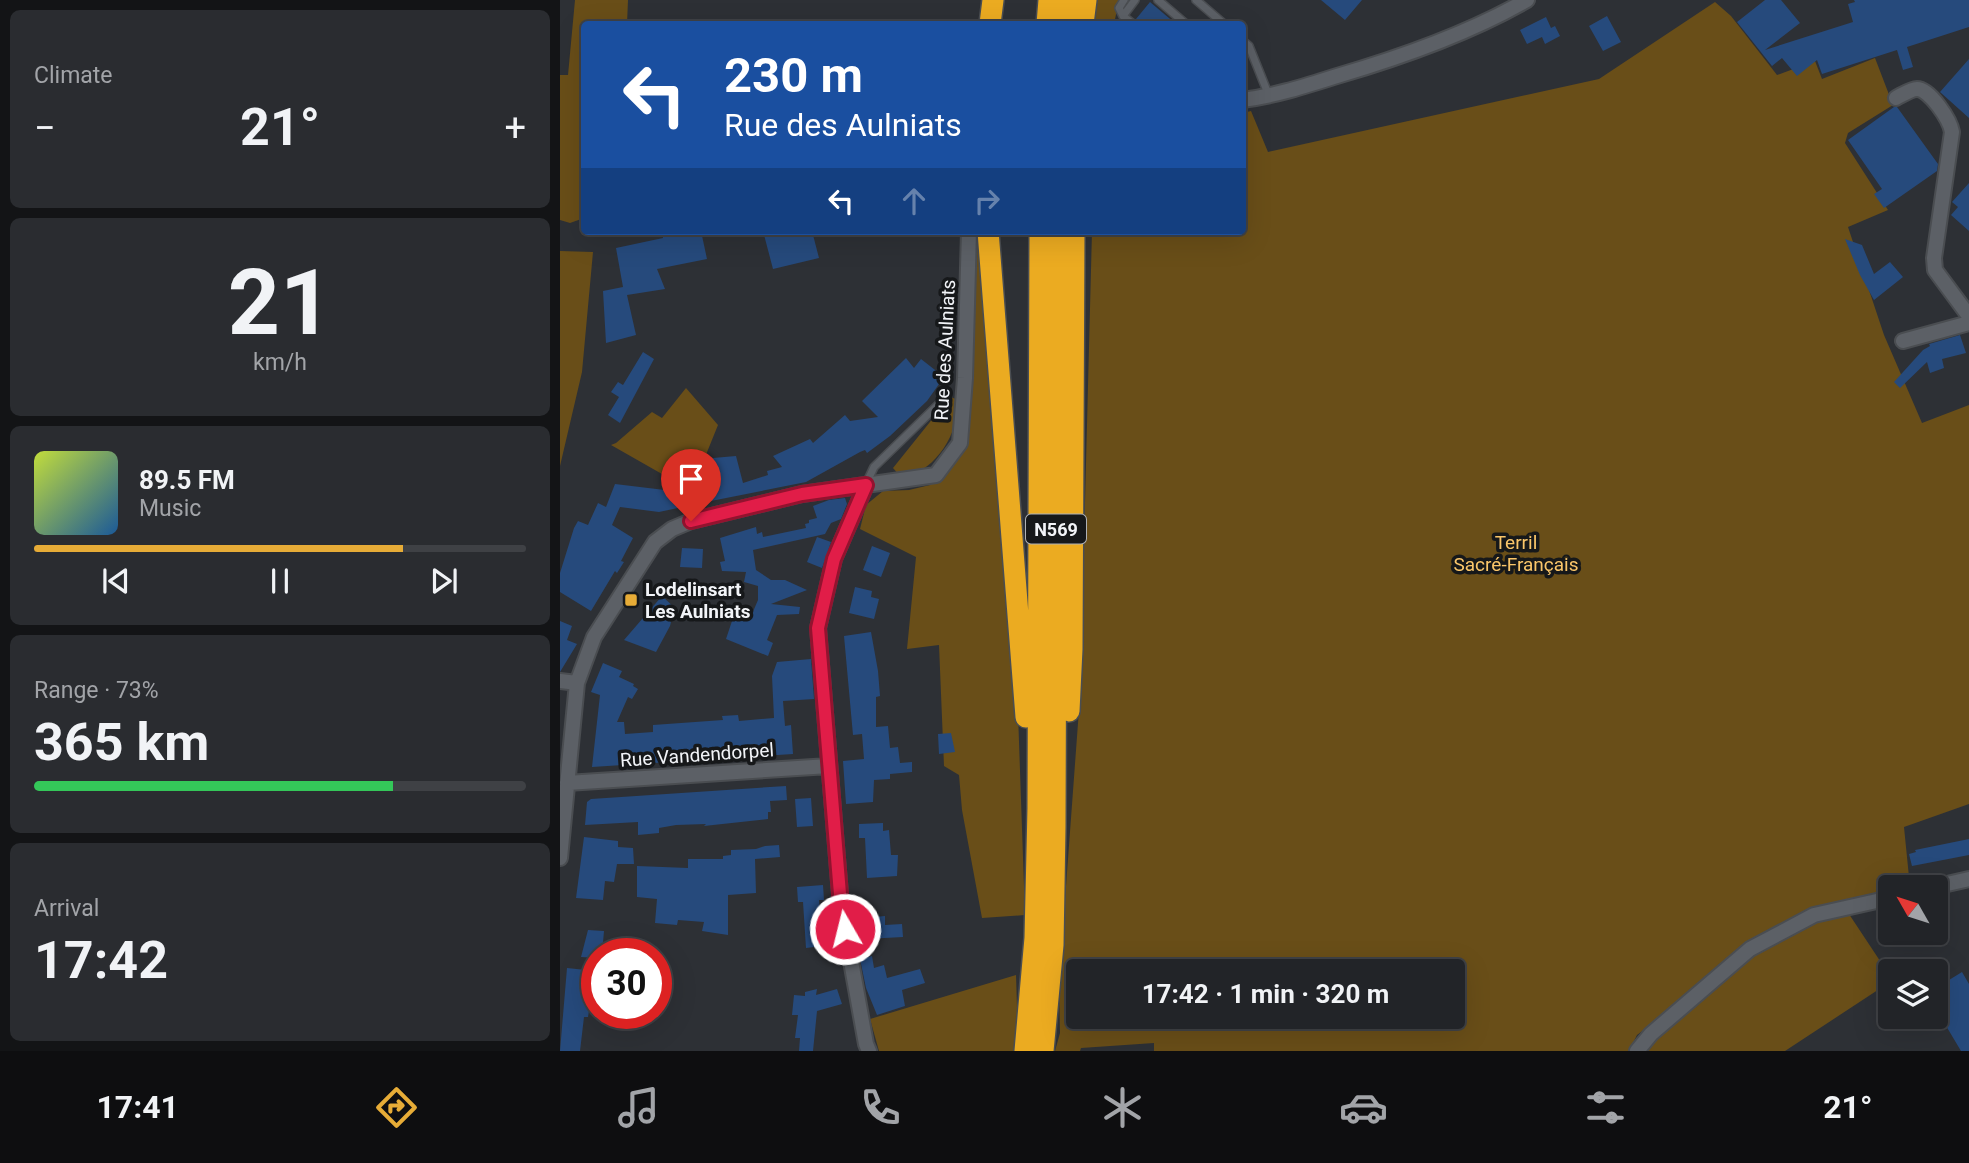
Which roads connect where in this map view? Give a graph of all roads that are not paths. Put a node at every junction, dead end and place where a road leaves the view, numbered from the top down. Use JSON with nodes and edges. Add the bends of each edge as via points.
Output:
{"nodes":[{"id":1,"x":993,"y":0,"type":"edge"},
{"id":2,"x":1049,"y":0,"type":"edge"},
{"id":3,"x":1066,"y":0,"type":"edge"},
{"id":4,"x":1086,"y":0,"type":"edge"},
{"id":5,"x":1124,"y":0,"type":"edge"},
{"id":6,"x":1135,"y":0,"type":"edge"},
{"id":7,"x":1158,"y":0,"type":"edge"},
{"id":8,"x":1196,"y":0,"type":"edge"},
{"id":9,"x":1527,"y":0,"type":"edge"},
{"id":10,"x":1123,"y":16,"type":"junction"},
{"id":11,"x":990,"y":21,"type":"edge"},
{"id":12,"x":1047,"y":21,"type":"edge"},
{"id":13,"x":1065,"y":21,"type":"edge"},
{"id":14,"x":1083,"y":21,"type":"edge"},
{"id":15,"x":1129,"y":21,"type":"edge"},
{"id":16,"x":1182,"y":21,"type":"edge"},
{"id":17,"x":1220,"y":21,"type":"edge"},
{"id":18,"x":1246,"y":45,"type":"edge"},
{"id":19,"x":1251,"y":52,"type":"junction"},
{"id":20,"x":1246,"y":55,"type":"edge"},
{"id":21,"x":1269,"y":96,"type":"junction"},
{"id":22,"x":1896,"y":97,"type":"dead end"},
{"id":23,"x":1246,"y":99,"type":"edge"},
{"id":24,"x":969,"y":235,"type":"edge"},
{"id":25,"x":989,"y":235,"type":"edge"},
{"id":26,"x":1040,"y":235,"type":"edge"},
{"id":27,"x":1057,"y":235,"type":"edge"},
{"id":28,"x":1074,"y":235,"type":"edge"},
{"id":29,"x":1969,"y":316,"type":"edge"},
{"id":30,"x":1969,"y":323,"type":"edge"},
{"id":31,"x":1903,"y":341,"type":"dead end"},
{"id":32,"x":945,"y":398,"type":"dead end"},
{"id":33,"x":866,"y":485,"type":"junction"},
{"id":34,"x":560,"y":681,"type":"edge"},
{"id":35,"x":577,"y":683,"type":"junction"},
{"id":36,"x":830,"y":766,"type":"junction"},
{"id":37,"x":567,"y":783,"type":"junction"},
{"id":38,"x":1038,"y":808,"type":"junction"},
{"id":39,"x":1055,"y":827,"type":"junction"},
{"id":40,"x":560,"y":858,"type":"edge"},
{"id":41,"x":1969,"y":879,"type":"edge"},
{"id":42,"x":1948,"y":884,"type":"edge"},
{"id":43,"x":1878,"y":901,"type":"edge"},
{"id":44,"x":869,"y":1051,"type":"edge"},
{"id":45,"x":1026,"y":1051,"type":"edge"},
{"id":46,"x":1043,"y":1051,"type":"edge"},
{"id":47,"x":1637,"y":1051,"type":"edge"}],
"edges":[{"from":1,"to":11,"type":"highway"},
{"from":2,"to":12,"type":"highway"},
{"from":3,"to":13,"type":"highway"},
{"from":4,"to":14,"type":"highway"},
{"from":5,"to":10,"type":"lane","via":[[1119,8]]},
{"from":6,"to":10,"type":"lane"},
{"from":7,"to":16,"type":"lane"},
{"from":8,"to":17,"type":"lane"},
{"from":9,"to":21,"type":"street","via":[[1403,56]]},
{"from":10,"to":15,"type":"lane"},
{"from":18,"to":19,"type":"lane"},
{"from":19,"to":20,"type":"lane"},
{"from":19,"to":21,"type":"lane"},
{"from":21,"to":23,"type":"street"},
{"from":22,"to":29,"type":"street","via":[[1915,88],[1925,91],[1950,121],[1935,270]]},
{"from":24,"to":33,"type":"street","name":"Rue des Aulniats","via":[[960,443],[936,475]]},
{"from":25,"to":38,"type":"highway","via":[[1028,745]]},
{"from":26,"to":38,"type":"highway","number":"N569"},
{"from":27,"to":39,"type":"highway","number":"N569"},
{"from":28,"to":39,"type":"highway","via":[[1072,649],[1067,775]]},
{"from":30,"to":31,"type":"street"},
{"from":32,"to":33,"type":"lane","name":"Rue des Aulniats","via":[[874,467]]},
{"from":33,"to":35,"type":"street","name":"Rue des Aulniats","via":[[802,494],[672,529],[655,542],[594,638]]},
{"from":33,"to":36,"type":"street","via":[[834,559],[818,628]]},
{"from":34,"to":35,"type":"street"},
{"from":35,"to":37,"type":"street","name":"Rue des Aulniats"},
{"from":36,"to":37,"type":"street","name":"Rue Vandendorpel"},
{"from":36,"to":44,"type":"street","via":[[841,906]]},
{"from":37,"to":40,"type":"street","name":"Rue des Aulniats"},
{"from":38,"to":45,"type":"highway","number":"N569"},
{"from":39,"to":46,"type":"highway","number":"N569","via":[[1053,945]]},
{"from":41,"to":42,"type":"street"},
{"from":43,"to":47,"type":"street","via":[[1814,915],[1750,949]]}]}
